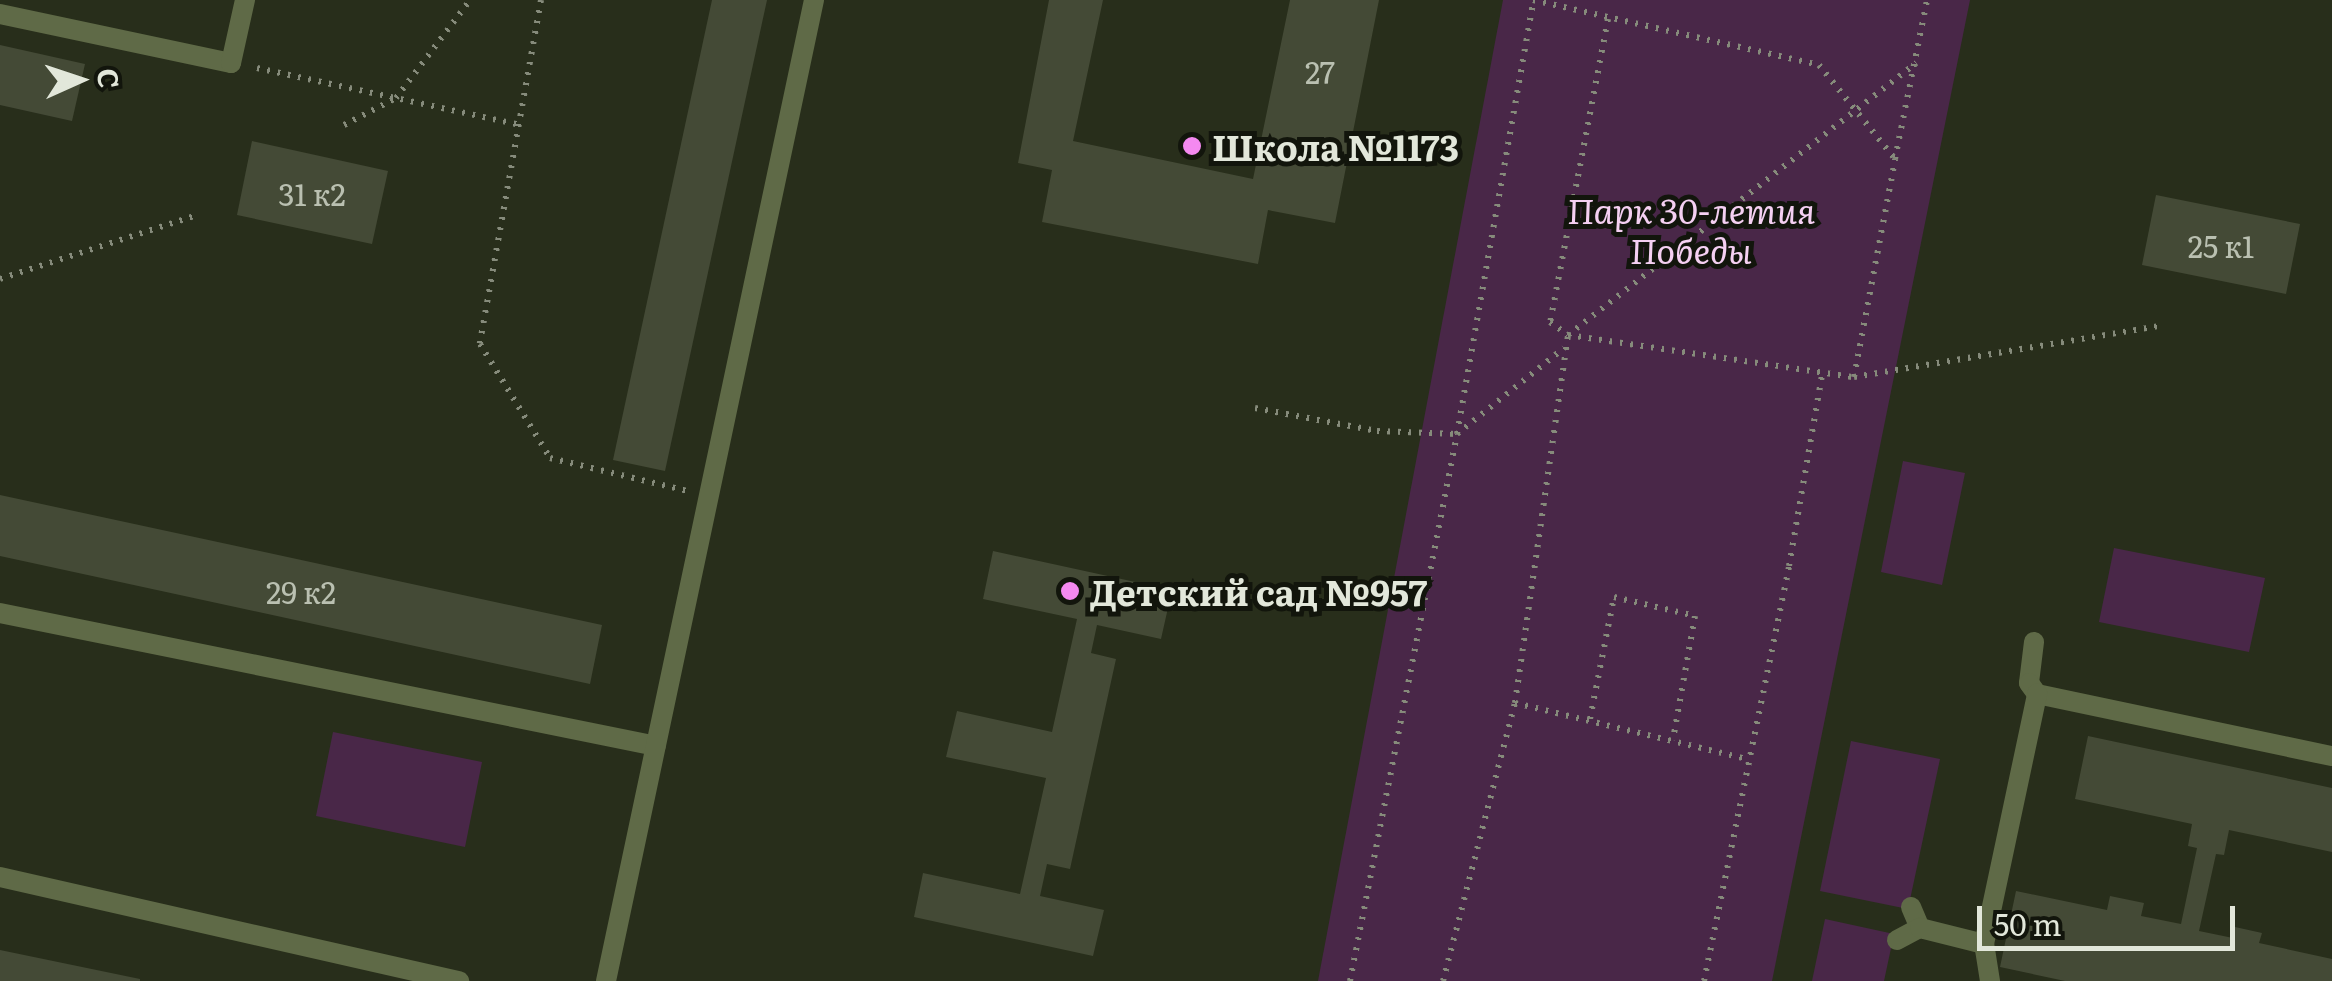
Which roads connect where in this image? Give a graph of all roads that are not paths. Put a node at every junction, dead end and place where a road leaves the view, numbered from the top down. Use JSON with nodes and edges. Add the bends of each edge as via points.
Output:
{"nodes":[{"id":1,"x":246,"y":0,"type":"edge"},
{"id":2,"x":814,"y":0,"type":"edge"},
{"id":3,"x":0,"y":14,"type":"edge"},
{"id":4,"x":0,"y":612,"type":"edge"},
{"id":5,"x":2034,"y":642,"type":"dead end"},
{"id":6,"x":2038,"y":694,"type":"junction"},
{"id":7,"x":656,"y":746,"type":"junction"},
{"id":8,"x":2332,"y":756,"type":"edge"},
{"id":9,"x":0,"y":877,"type":"edge"},
{"id":10,"x":1911,"y":907,"type":"dead end"},
{"id":11,"x":1920,"y":928,"type":"junction"},
{"id":12,"x":1897,"y":940,"type":"dead end"},
{"id":13,"x":1984,"y":944,"type":"junction"},
{"id":14,"x":458,"y":981,"type":"edge"},
{"id":15,"x":606,"y":981,"type":"edge"},
{"id":16,"x":1990,"y":981,"type":"edge"}],
"edges":[{"from":1,"to":3,"type":"lane","via":[[231,63]]},
{"from":2,"to":7,"type":"lane"},
{"from":4,"to":7,"type":"lane"},
{"from":5,"to":6,"type":"lane","via":[[2029,682]]},
{"from":6,"to":8,"type":"lane"},
{"from":6,"to":13,"type":"lane"},
{"from":7,"to":15,"type":"lane"},
{"from":9,"to":14,"type":"lane"},
{"from":10,"to":11,"type":"lane"},
{"from":11,"to":12,"type":"lane"},
{"from":11,"to":13,"type":"lane"},
{"from":13,"to":16,"type":"lane"}]}
